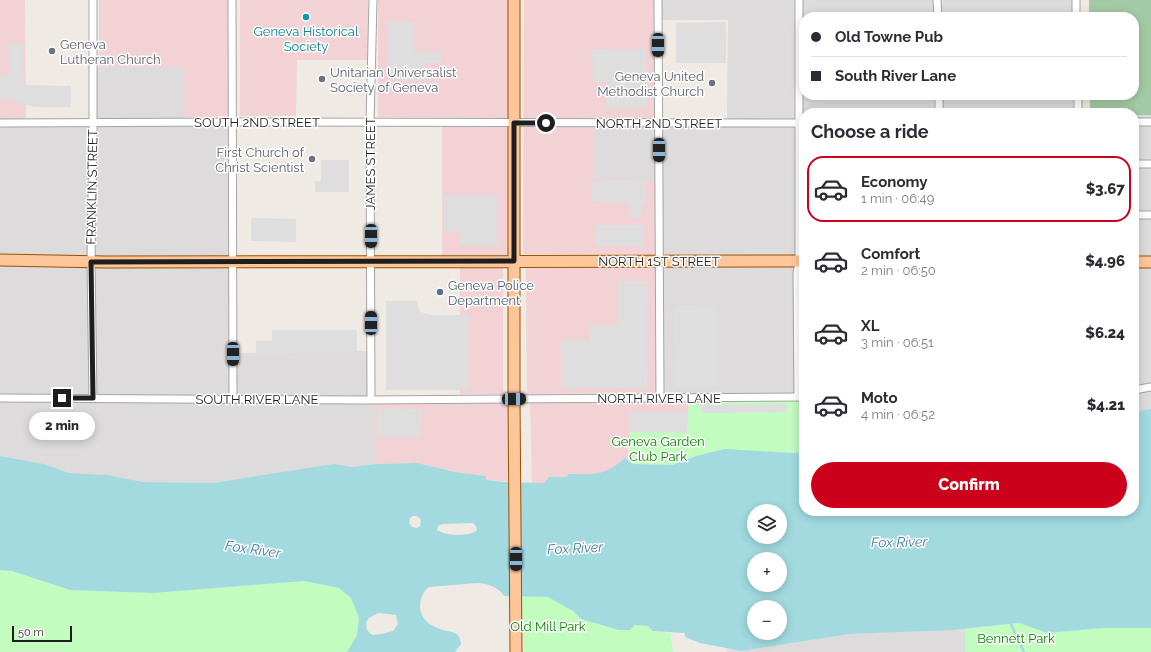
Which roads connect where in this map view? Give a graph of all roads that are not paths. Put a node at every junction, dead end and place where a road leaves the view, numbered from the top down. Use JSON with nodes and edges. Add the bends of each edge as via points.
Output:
{"nodes":[{"id":1,"x":93,"y":0,"type":"edge"},
{"id":2,"x":232,"y":0,"type":"edge"},
{"id":3,"x":373,"y":0,"type":"edge"},
{"id":4,"x":514,"y":0,"type":"edge"},
{"id":5,"x":658,"y":0,"type":"edge"},
{"id":6,"x":799,"y":0,"type":"edge"},
{"id":7,"x":937,"y":0,"type":"edge"},
{"id":8,"x":1076,"y":0,"type":"edge"},
{"id":9,"x":799,"y":12,"type":"edge"},
{"id":10,"x":938,"y":12,"type":"edge"},
{"id":11,"x":1076,"y":12,"type":"edge"},
{"id":12,"x":93,"y":122,"type":"junction"},
{"id":13,"x":233,"y":122,"type":"junction"},
{"id":14,"x":1139,"y":122,"type":"edge"},
{"id":15,"x":1151,"y":122,"type":"edge"},
{"id":16,"x":0,"y":123,"type":"edge"},
{"id":17,"x":370,"y":123,"type":"junction"},
{"id":18,"x":514,"y":123,"type":"junction"},
{"id":19,"x":799,"y":123,"type":"edge"},
{"id":20,"x":658,"y":124,"type":"junction"},
{"id":21,"x":1139,"y":164,"type":"edge"},
{"id":22,"x":1151,"y":164,"type":"edge"},
{"id":23,"x":1139,"y":215,"type":"edge"},
{"id":24,"x":1151,"y":215,"type":"edge"},
{"id":25,"x":0,"y":260,"type":"edge"},
{"id":26,"x":232,"y":261,"type":"junction"},
{"id":27,"x":514,"y":261,"type":"junction"},
{"id":28,"x":659,"y":261,"type":"junction"},
{"id":29,"x":799,"y":261,"type":"edge"},
{"id":30,"x":91,"y":262,"type":"junction"},
{"id":31,"x":371,"y":262,"type":"junction"},
{"id":32,"x":1139,"y":262,"type":"edge"},
{"id":33,"x":1151,"y":262,"type":"edge"},
{"id":34,"x":799,"y":269,"type":"edge"},
{"id":35,"x":799,"y":336,"type":"edge"},
{"id":36,"x":1151,"y":387,"type":"edge"},
{"id":37,"x":1139,"y":389,"type":"edge"},
{"id":38,"x":799,"y":397,"type":"edge"},
{"id":39,"x":0,"y":398,"type":"edge"},
{"id":40,"x":93,"y":398,"type":"junction"},
{"id":41,"x":660,"y":398,"type":"junction"},
{"id":42,"x":233,"y":399,"type":"junction"},
{"id":43,"x":514,"y":399,"type":"junction"},
{"id":44,"x":371,"y":400,"type":"junction"},
{"id":45,"x":516,"y":652,"type":"edge"}],
"edges":[{"from":1,"to":12,"type":"street","name":"FRANKLIN STREET"},
{"from":2,"to":13,"type":"street"},
{"from":3,"to":17,"type":"street","name":"JAMES STREET"},
{"from":4,"to":18,"type":"main road"},
{"from":5,"to":20,"type":"street"},
{"from":6,"to":9,"type":"street"},
{"from":7,"to":10,"type":"street"},
{"from":8,"to":11,"type":"street"},
{"from":12,"to":13,"type":"street","name":"SOUTH 2ND STREET"},
{"from":12,"to":16,"type":"street","name":"SOUTH 2ND STREET"},
{"from":12,"to":30,"type":"street","name":"FRANKLIN STREET"},
{"from":13,"to":17,"type":"street","name":"SOUTH 2ND STREET"},
{"from":13,"to":26,"type":"street"},
{"from":14,"to":15,"type":"street"},
{"from":17,"to":18,"type":"street","name":"SOUTH 2ND STREET"},
{"from":17,"to":31,"type":"street","name":"JAMES STREET"},
{"from":18,"to":20,"type":"street","name":"NORTH 2ND STREET"},
{"from":18,"to":27,"type":"main road"},
{"from":19,"to":20,"type":"street","name":"NORTH 2ND STREET"},
{"from":20,"to":28,"type":"street"},
{"from":21,"to":22,"type":"street"},
{"from":23,"to":24,"type":"street"},
{"from":25,"to":30,"type":"main road","name":"NORTH 1ST STREET"},
{"from":26,"to":30,"type":"main road","name":"NORTH 1ST STREET"},
{"from":26,"to":31,"type":"main road","name":"NORTH 1ST STREET"},
{"from":26,"to":42,"type":"street"},
{"from":27,"to":28,"type":"main road","name":"NORTH 1ST STREET"},
{"from":27,"to":31,"type":"main road","name":"NORTH 1ST STREET"},
{"from":27,"to":43,"type":"main road"},
{"from":28,"to":29,"type":"main road","name":"NORTH 1ST STREET"},
{"from":28,"to":41,"type":"street"},
{"from":30,"to":40,"type":"street","name":"FRANKLIN STREET"},
{"from":31,"to":44,"type":"street","name":"JAMES STREET"},
{"from":32,"to":33,"type":"main road"},
{"from":34,"to":35,"type":"street"},
{"from":36,"to":37,"type":"street"},
{"from":38,"to":41,"type":"street","name":"NORTH RIVER LANE"},
{"from":39,"to":40,"type":"street","name":"SOUTH RIVER LANE"},
{"from":40,"to":42,"type":"street","name":"SOUTH RIVER LANE"},
{"from":41,"to":43,"type":"street","name":"NORTH RIVER LANE"},
{"from":42,"to":44,"type":"street","name":"SOUTH RIVER LANE"},
{"from":43,"to":44,"type":"street","name":"SOUTH RIVER LANE"},
{"from":43,"to":45,"type":"main road"}]}
